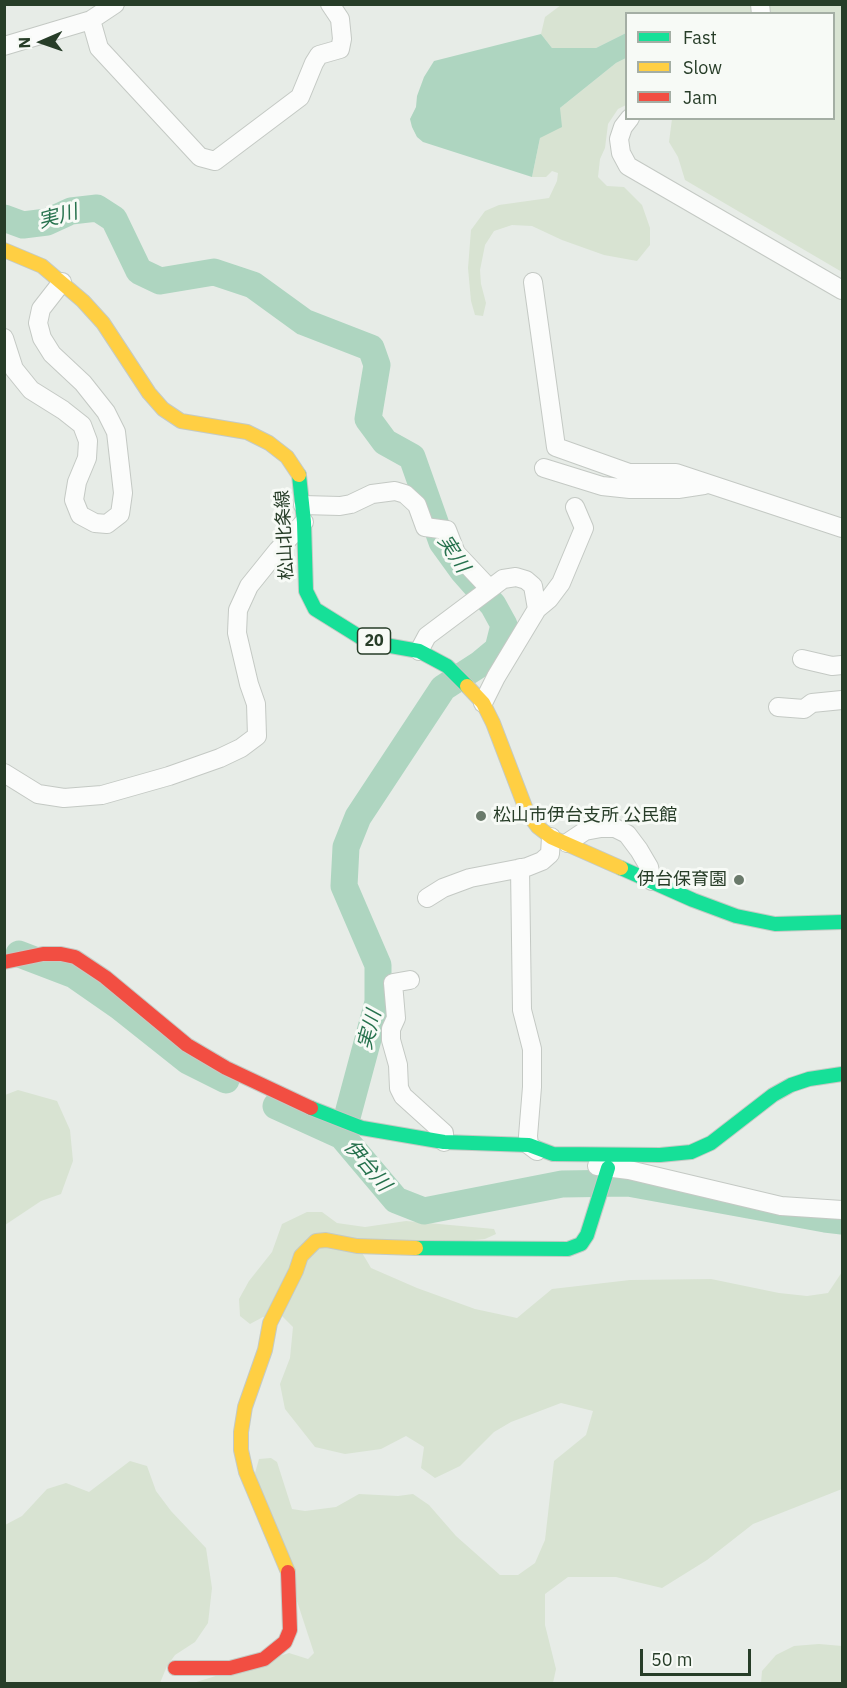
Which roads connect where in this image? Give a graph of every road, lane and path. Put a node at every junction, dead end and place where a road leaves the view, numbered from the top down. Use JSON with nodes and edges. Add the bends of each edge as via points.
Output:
{"nodes":[{"id":1,"x":115,"y":4,"type":"edge"},
{"id":2,"x":330,"y":4,"type":"edge"},
{"id":3,"x":91,"y":20,"type":"junction"},
{"id":4,"x":4,"y":46,"type":"edge"},
{"id":5,"x":629,"y":120,"type":"edge"},
{"id":6,"x":4,"y":250,"type":"edge"},
{"id":7,"x":62,"y":282,"type":"junction"},
{"id":8,"x":533,"y":282,"type":"dead end"},
{"id":9,"x":843,"y":290,"type":"edge"},
{"id":10,"x":4,"y":338,"type":"edge"},
{"id":11,"x":544,"y":468,"type":"dead end"},
{"id":12,"x":706,"y":485,"type":"junction"},
{"id":13,"x":575,"y":507,"type":"dead end"},
{"id":14,"x":304,"y":513,"type":"junction"},
{"id":15,"x":843,"y":528,"type":"edge"},
{"id":16,"x":484,"y":592,"type":"junction"},
{"id":17,"x":537,"y":609,"type":"junction"},
{"id":18,"x":419,"y":651,"type":"junction"},
{"id":19,"x":802,"y":659,"type":"dead end"},
{"id":20,"x":843,"y":665,"type":"edge"},
{"id":21,"x":843,"y":700,"type":"edge"},
{"id":22,"x":483,"y":703,"type":"junction"},
{"id":23,"x":778,"y":707,"type":"dead end"},
{"id":24,"x":6,"y":773,"type":"edge"},
{"id":25,"x":559,"y":840,"type":"junction"},
{"id":26,"x":520,"y":868,"type":"junction"},
{"id":27,"x":652,"y":881,"type":"junction"},
{"id":28,"x":427,"y":898,"type":"dead end"},
{"id":29,"x":843,"y":922,"type":"edge"},
{"id":30,"x":4,"y":962,"type":"edge"},
{"id":31,"x":410,"y":980,"type":"dead end"},
{"id":32,"x":843,"y":1074,"type":"edge"},
{"id":33,"x":444,"y":1142,"type":"junction"},
{"id":34,"x":529,"y":1145,"type":"junction"},
{"id":35,"x":607,"y":1172,"type":"junction"},
{"id":36,"x":843,"y":1210,"type":"edge"},
{"id":37,"x":175,"y":1668,"type":"dead end"}],
"edges":[{"from":1,"to":3,"type":"street"},
{"from":2,"to":3,"type":"street","via":[[340,19],[340,49],[319,55],[300,97],[215,161],[200,157],[99,48]]},
{"from":3,"to":4,"type":"street"},
{"from":5,"to":9,"type":"street","via":[[620,139],[621,153],[628,166]]},
{"from":6,"to":7,"type":"street","name":"松山北条線","number":"20","via":[[42,267]]},
{"from":7,"to":10,"type":"street","via":[[40,309],[38,323],[52,354],[83,383],[116,432],[123,493],[120,514],[107,524],[80,515],[75,500],[77,482],[87,458],[88,441],[82,425],[31,390],[14,369]]},
{"from":7,"to":14,"type":"street","name":"松山北条線","number":"20","via":[[103,323],[163,409],[181,421],[247,432],[287,457],[299,474]]},
{"from":8,"to":12,"type":"street","via":[[556,447],[629,473],[676,474]]},
{"from":11,"to":12,"type":"street","via":[[602,486],[630,489]]},
{"from":12,"to":15,"type":"street"},
{"from":13,"to":17,"type":"street","via":[[584,528],[561,583]]},
{"from":14,"to":16,"type":"street","via":[[351,504],[372,494],[405,494],[417,505],[425,527],[447,530],[456,553]]},
{"from":14,"to":18,"type":"street","name":"松山北条線","number":"20","via":[[306,591],[315,609],[360,637]]},
{"from":14,"to":24,"type":"street","via":[[249,586],[238,610],[237,633],[256,704],[257,736],[220,758],[102,795],[64,798],[38,794]]},
{"from":16,"to":17,"type":"street","via":[[503,579],[526,580],[533,586]]},
{"from":16,"to":18,"type":"street","via":[[428,636]]},
{"from":17,"to":22,"type":"street"},
{"from":18,"to":22,"type":"street","name":"松山北条線","number":"20","via":[[447,666]]},
{"from":19,"to":20,"type":"street"},
{"from":21,"to":23,"type":"street","via":[[812,703],[804,709]]},
{"from":22,"to":25,"type":"street","name":"松山北条線","number":"20","via":[[527,812],[538,827]]},
{"from":25,"to":26,"type":"street","via":[[542,861]]},
{"from":25,"to":27,"type":"street","name":"松山北条線","number":"20"},
{"from":25,"to":27,"type":"street","via":[[585,831],[615,828],[627,834],[639,850]]},
{"from":26,"to":28,"type":"street","via":[[470,878]]},
{"from":26,"to":34,"type":"street","via":[[522,1010],[532,1049]]},
{"from":27,"to":29,"type":"street","name":"松山北条線","number":"20","via":[[736,916],[775,924]]},
{"from":30,"to":33,"type":"street","via":[[43,954],[75,957],[187,1045],[226,1068],[362,1128]]},
{"from":31,"to":33,"type":"street","via":[[393,983],[396,1018],[391,1040],[399,1088],[444,1133]]},
{"from":32,"to":34,"type":"street","via":[[809,1078],[791,1085],[711,1143],[691,1152],[553,1154]]},
{"from":33,"to":34,"type":"street"},
{"from":34,"to":35,"type":"street","via":[[549,1161]]},
{"from":35,"to":36,"type":"street","via":[[629,1170],[781,1206]]},
{"from":35,"to":37,"type":"street","via":[[587,1234],[580,1244],[568,1249],[389,1248],[326,1240],[308,1247],[270,1323],[241,1432],[246,1472],[289,1576],[290,1630],[285,1642],[264,1659],[230,1668]]}]}
